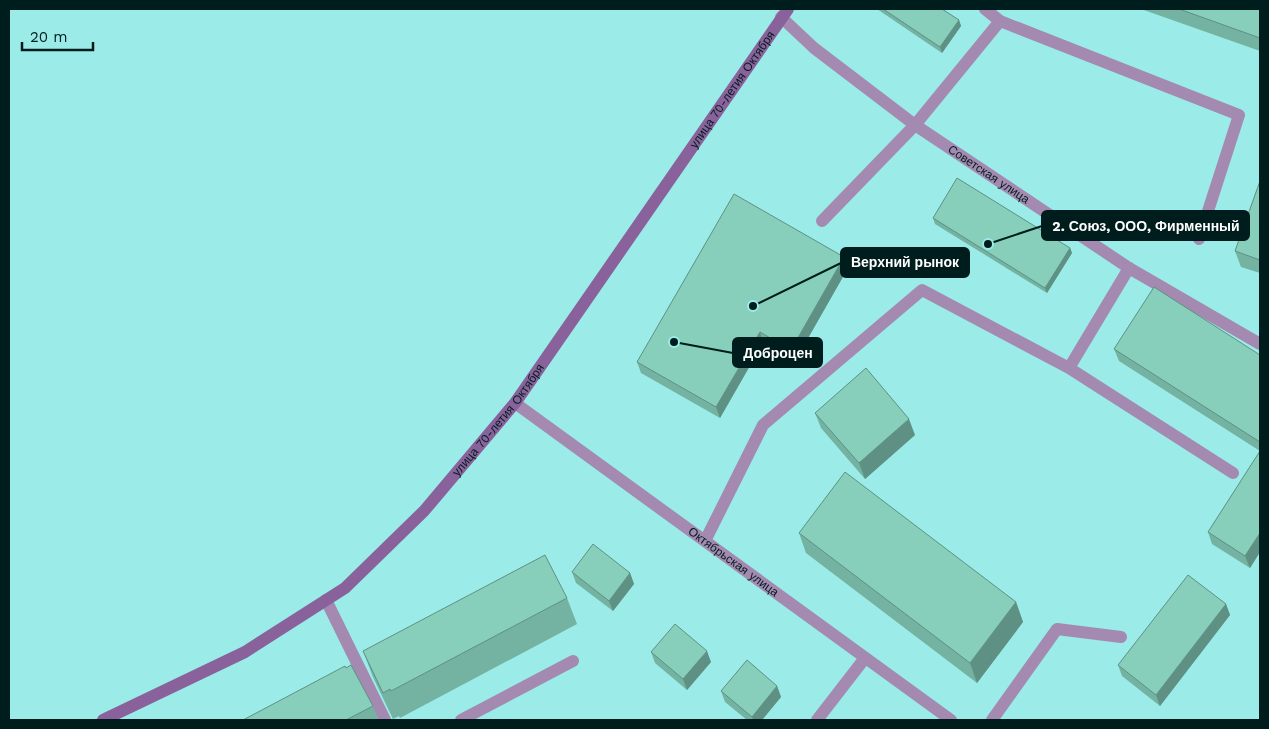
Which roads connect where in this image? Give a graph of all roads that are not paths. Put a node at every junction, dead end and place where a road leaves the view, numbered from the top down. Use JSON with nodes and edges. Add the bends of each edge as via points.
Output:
{"nodes":[{"id":1,"x":985,"y":9,"type":"edge"},
{"id":2,"x":785,"y":13,"type":"edge"},
{"id":3,"x":1000,"y":20,"type":"junction"},
{"id":4,"x":915,"y":125,"type":"junction"},
{"id":5,"x":822,"y":221,"type":"dead end"},
{"id":6,"x":1199,"y":239,"type":"dead end"},
{"id":7,"x":1129,"y":268,"type":"junction"},
{"id":8,"x":1260,"y":344,"type":"edge"},
{"id":9,"x":1068,"y":368,"type":"junction"},
{"id":10,"x":515,"y":403,"type":"junction"},
{"id":11,"x":1233,"y":473,"type":"dead end"},
{"id":12,"x":705,"y":541,"type":"junction"},
{"id":13,"x":326,"y":600,"type":"junction"},
{"id":14,"x":1121,"y":637,"type":"dead end"},
{"id":15,"x":865,"y":658,"type":"junction"},
{"id":16,"x":574,"y":661,"type":"dead end"},
{"id":17,"x":104,"y":720,"type":"edge"},
{"id":18,"x":384,"y":720,"type":"edge"},
{"id":19,"x":461,"y":720,"type":"edge"},
{"id":20,"x":818,"y":720,"type":"edge"},
{"id":21,"x":951,"y":720,"type":"edge"},
{"id":22,"x":992,"y":720,"type":"edge"}],
"edges":[{"from":1,"to":3,"type":"street"},
{"from":2,"to":4,"type":"street","name":"Советская улица","via":[[814,48]]},
{"from":2,"to":10,"type":"main road","name":"улица 70-летия Октября"},
{"from":3,"to":4,"type":"street"},
{"from":3,"to":6,"type":"street","via":[[1239,115]]},
{"from":4,"to":5,"type":"street"},
{"from":4,"to":7,"type":"street","name":"Советская улица"},
{"from":7,"to":8,"type":"street","name":"Советская улица"},
{"from":7,"to":9,"type":"street"},
{"from":9,"to":11,"type":"street"},
{"from":9,"to":12,"type":"street","via":[[922,290],[764,425]]},
{"from":10,"to":12,"type":"street","name":"Октябрьская улица"},
{"from":10,"to":13,"type":"main road","name":"улица 70-летия Октября","via":[[424,511],[345,588]]},
{"from":12,"to":15,"type":"street","name":"Октябрьская улица"},
{"from":13,"to":17,"type":"main road","name":"улица 70-летия Октября","via":[[245,652]]},
{"from":13,"to":18,"type":"street"},
{"from":14,"to":22,"type":"street","via":[[1057,629]]},
{"from":15,"to":20,"type":"street"},
{"from":15,"to":21,"type":"street","name":"Октябрьская улица"},
{"from":16,"to":19,"type":"street"}]}
